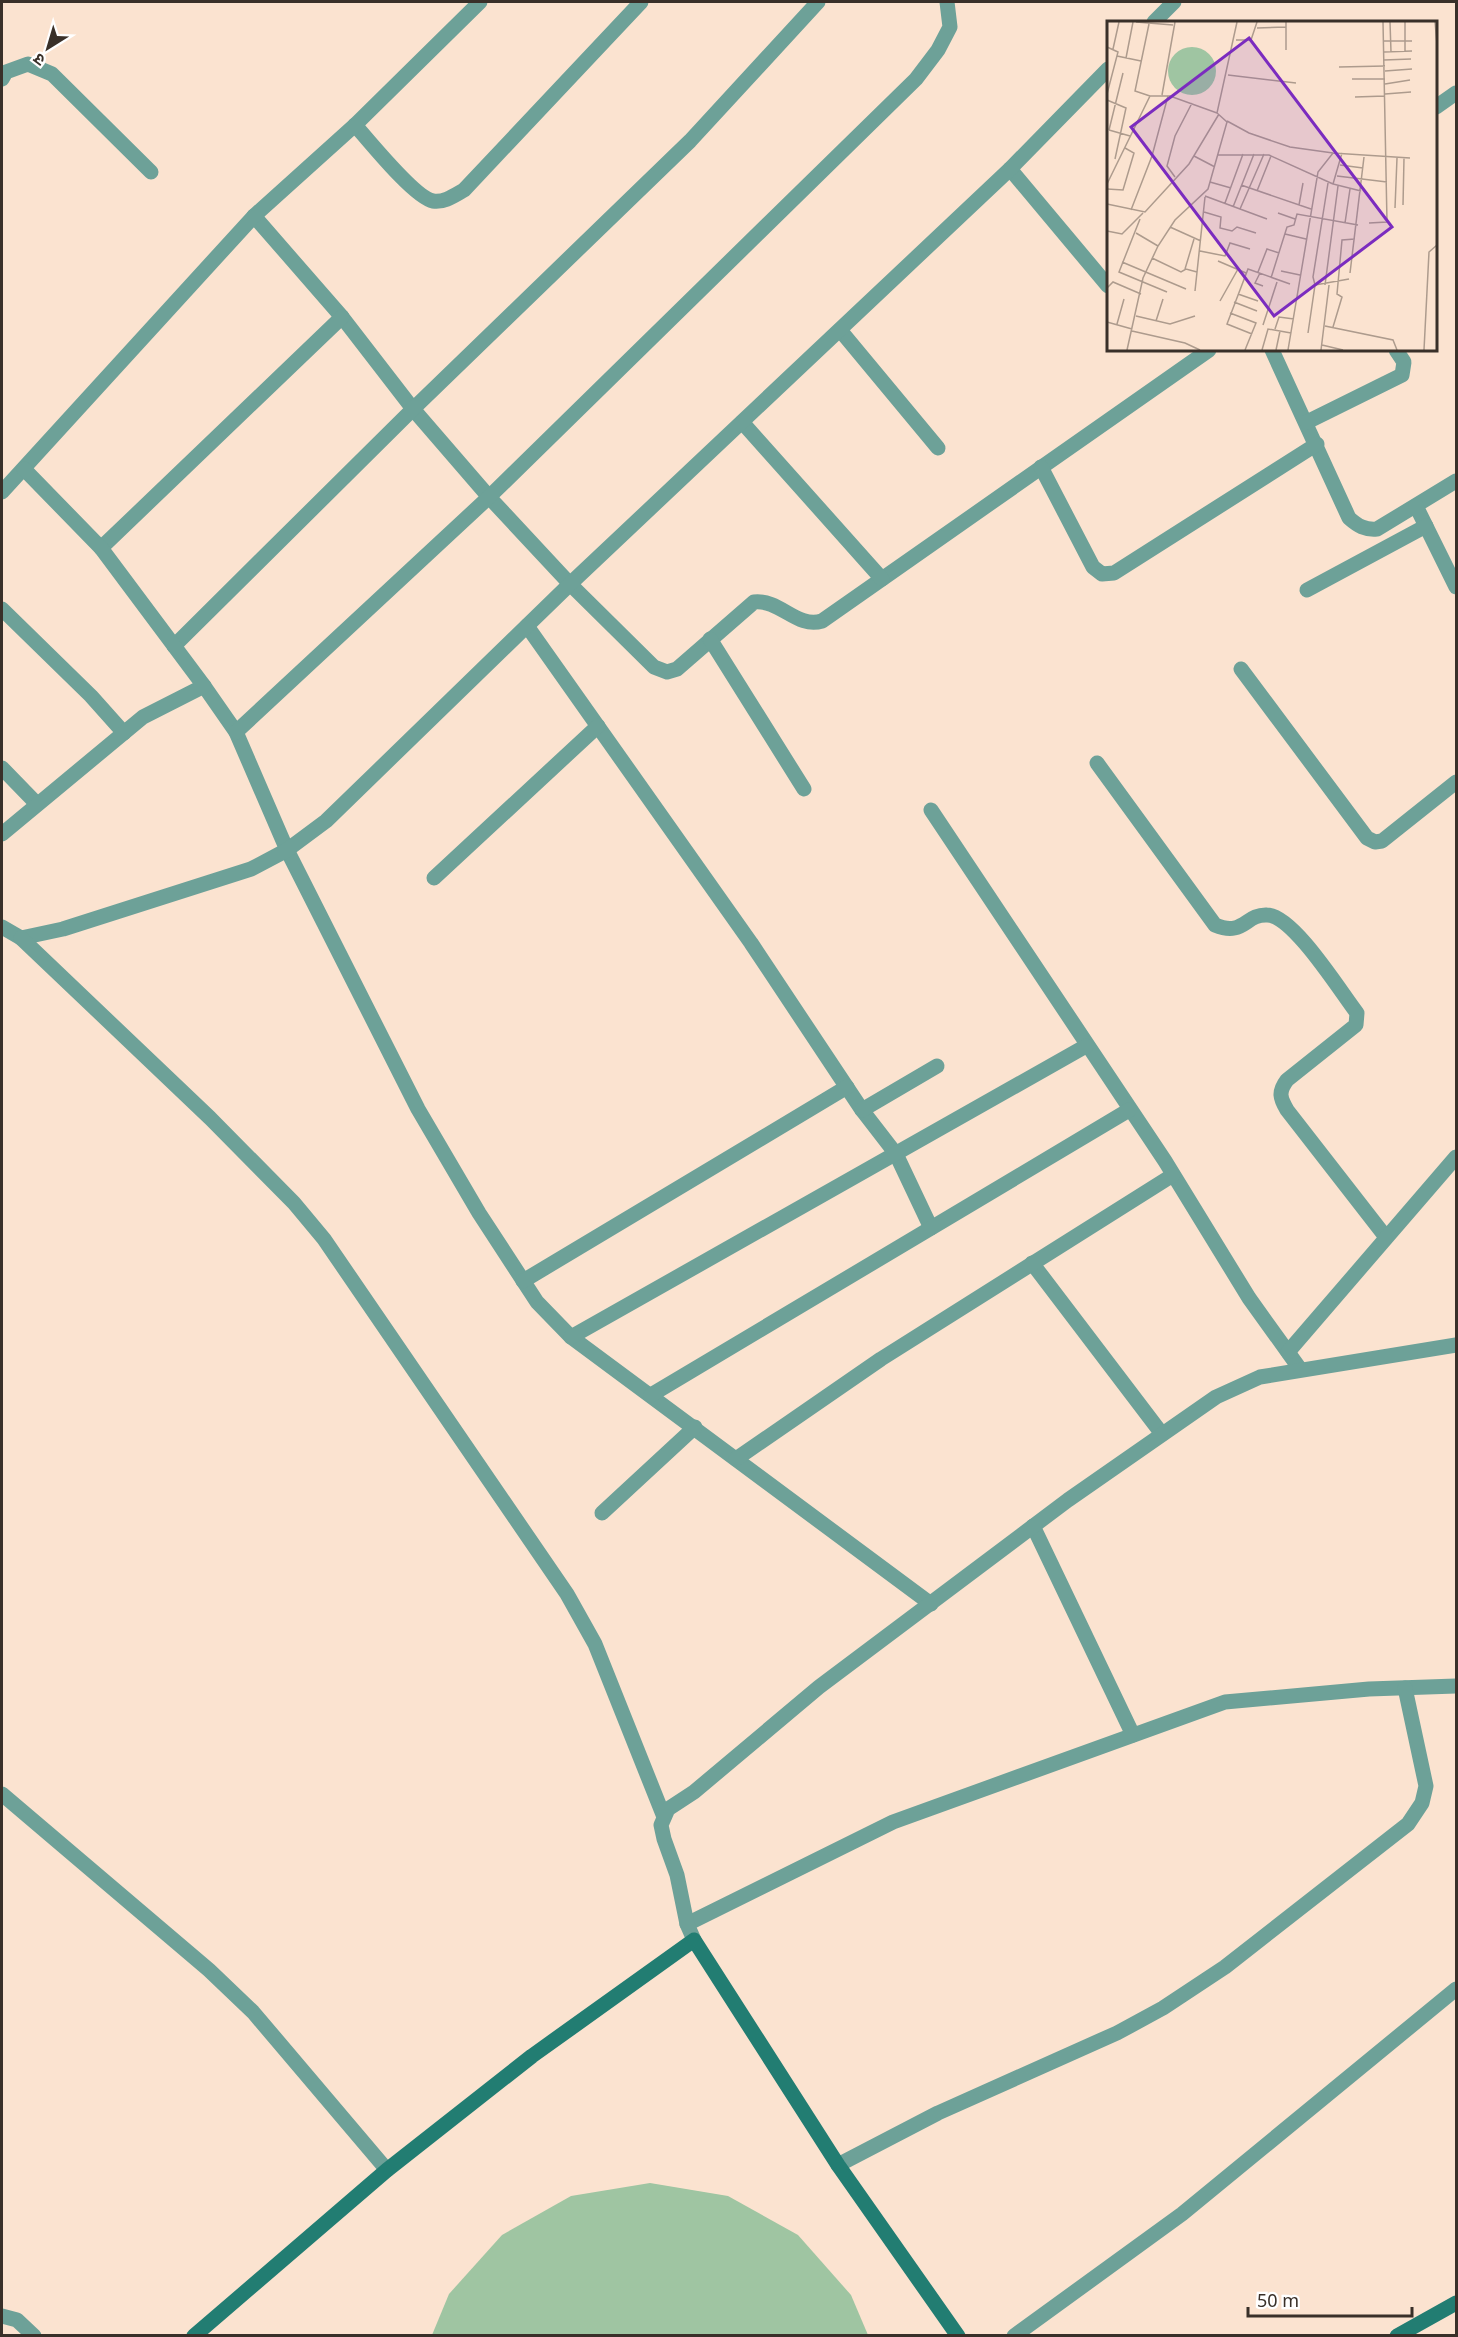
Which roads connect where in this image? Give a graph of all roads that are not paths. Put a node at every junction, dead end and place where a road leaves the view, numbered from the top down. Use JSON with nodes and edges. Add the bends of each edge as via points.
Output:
{"nodes":[{"id":1,"x":480,"y":2,"type":"edge"},
{"id":2,"x":641,"y":2,"type":"edge"},
{"id":3,"x":818,"y":2,"type":"edge"},
{"id":4,"x":947,"y":2,"type":"edge"},
{"id":5,"x":1174,"y":2,"type":"edge"},
{"id":6,"x":1155,"y":21,"type":"edge"},
{"id":7,"x":1107,"y":70,"type":"edge"},
{"id":8,"x":2,"y":79,"type":"edge"},
{"id":9,"x":1456,"y":93,"type":"edge"},
{"id":10,"x":1437,"y":106,"type":"edge"},
{"id":11,"x":355,"y":125,"type":"junction"},
{"id":12,"x":1010,"y":169,"type":"junction"},
{"id":13,"x":151,"y":172,"type":"dead end"},
{"id":14,"x":254,"y":216,"type":"junction"},
{"id":15,"x":1107,"y":285,"type":"edge"},
{"id":16,"x":342,"y":317,"type":"junction"},
{"id":17,"x":840,"y":330,"type":"junction"},
{"id":18,"x":1208,"y":351,"type":"edge"},
{"id":19,"x":1272,"y":351,"type":"edge"},
{"id":20,"x":1397,"y":351,"type":"edge"},
{"id":21,"x":413,"y":409,"type":"junction"},
{"id":22,"x":742,"y":422,"type":"junction"},
{"id":23,"x":1307,"y":422,"type":"junction"},
{"id":24,"x":1317,"y":444,"type":"junction"},
{"id":25,"x":938,"y":448,"type":"dead end"},
{"id":26,"x":1041,"y":467,"type":"junction"},
{"id":27,"x":24,"y":469,"type":"junction"},
{"id":28,"x":1456,"y":482,"type":"edge"},
{"id":29,"x":2,"y":492,"type":"edge"},
{"id":30,"x":489,"y":498,"type":"junction"},
{"id":31,"x":1416,"y":506,"type":"junction"},
{"id":32,"x":1426,"y":526,"type":"junction"},
{"id":33,"x":101,"y":548,"type":"junction"},
{"id":34,"x":882,"y":579,"type":"junction"},
{"id":35,"x":570,"y":584,"type":"junction"},
{"id":36,"x":1456,"y":587,"type":"edge"},
{"id":37,"x":1307,"y":590,"type":"dead end"},
{"id":38,"x":2,"y":609,"type":"edge"},
{"id":39,"x":527,"y":626,"type":"junction"},
{"id":40,"x":710,"y":639,"type":"junction"},
{"id":41,"x":174,"y":646,"type":"junction"},
{"id":42,"x":1241,"y":669,"type":"dead end"},
{"id":43,"x":204,"y":686,"type":"junction"},
{"id":44,"x":598,"y":726,"type":"junction"},
{"id":45,"x":236,"y":732,"type":"junction"},
{"id":46,"x":124,"y":733,"type":"junction"},
{"id":47,"x":1097,"y":763,"type":"dead end"},
{"id":48,"x":2,"y":768,"type":"edge"},
{"id":49,"x":1456,"y":782,"type":"edge"},
{"id":50,"x":804,"y":789,"type":"dead end"},
{"id":51,"x":36,"y":803,"type":"junction"},
{"id":52,"x":931,"y":810,"type":"dead end"},
{"id":53,"x":2,"y":834,"type":"edge"},
{"id":54,"x":287,"y":850,"type":"junction"},
{"id":55,"x":434,"y":878,"type":"dead end"},
{"id":56,"x":2,"y":927,"type":"edge"},
{"id":57,"x":21,"y":938,"type":"junction"},
{"id":58,"x":1086,"y":1046,"type":"junction"},
{"id":59,"x":937,"y":1066,"type":"dead end"},
{"id":60,"x":847,"y":1087,"type":"junction"},
{"id":61,"x":862,"y":1110,"type":"junction"},
{"id":62,"x":1129,"y":1110,"type":"junction"},
{"id":63,"x":896,"y":1154,"type":"junction"},
{"id":64,"x":1456,"y":1157,"type":"edge"},
{"id":65,"x":1173,"y":1174,"type":"junction"},
{"id":66,"x":931,"y":1228,"type":"junction"},
{"id":67,"x":1385,"y":1236,"type":"junction"},
{"id":68,"x":1032,"y":1263,"type":"junction"},
{"id":69,"x":523,"y":1281,"type":"junction"},
{"id":70,"x":571,"y":1337,"type":"junction"},
{"id":71,"x":1456,"y":1345,"type":"edge"},
{"id":72,"x":1288,"y":1352,"type":"junction"},
{"id":73,"x":1300,"y":1369,"type":"junction"},
{"id":74,"x":651,"y":1395,"type":"junction"},
{"id":75,"x":695,"y":1427,"type":"junction"},
{"id":76,"x":1162,"y":1434,"type":"junction"},
{"id":77,"x":736,"y":1459,"type":"junction"},
{"id":78,"x":602,"y":1513,"type":"dead end"},
{"id":79,"x":1033,"y":1526,"type":"junction"},
{"id":80,"x":932,"y":1604,"type":"junction"},
{"id":81,"x":1456,"y":1686,"type":"edge"},
{"id":82,"x":1405,"y":1688,"type":"junction"},
{"id":83,"x":1133,"y":1735,"type":"junction"},
{"id":84,"x":2,"y":1794,"type":"edge"},
{"id":85,"x":664,"y":1817,"type":"junction"},
{"id":86,"x":687,"y":1924,"type":"junction"},
{"id":87,"x":694,"y":1940,"type":"junction"},
{"id":88,"x":1456,"y":1989,"type":"edge"},
{"id":89,"x":838,"y":2165,"type":"junction"},
{"id":90,"x":387,"y":2170,"type":"junction"},
{"id":91,"x":1456,"y":2303,"type":"edge"},
{"id":92,"x":2,"y":2316,"type":"edge"},
{"id":93,"x":34,"y":2336,"type":"edge"},
{"id":94,"x":194,"y":2336,"type":"edge"},
{"id":95,"x":958,"y":2336,"type":"edge"},
{"id":96,"x":1014,"y":2336,"type":"edge"},
{"id":97,"x":1397,"y":2336,"type":"edge"}],
"edges":[{"from":1,"to":11,"type":"street"},
{"from":2,"to":11,"type":"street","via":[[464,190],[447,200],[432,201],[416,192]]},
{"from":3,"to":21,"type":"street","via":[[690,141]]},
{"from":4,"to":30,"type":"street","via":[[951,27],[916,79]]},
{"from":5,"to":6,"type":"street"},
{"from":7,"to":12,"type":"street"},
{"from":8,"to":13,"type":"street","via":[[6,72],[28,64],[52,74]]},
{"from":9,"to":10,"type":"street"},
{"from":11,"to":14,"type":"street"},
{"from":12,"to":15,"type":"street"},
{"from":12,"to":17,"type":"street"},
{"from":14,"to":16,"type":"street"},
{"from":14,"to":27,"type":"street"},
{"from":16,"to":21,"type":"street"},
{"from":16,"to":33,"type":"street"},
{"from":17,"to":22,"type":"street"},
{"from":17,"to":25,"type":"street"},
{"from":18,"to":26,"type":"street"},
{"from":19,"to":23,"type":"street"},
{"from":20,"to":23,"type":"street","via":[[1404,362],[1402,375]]},
{"from":21,"to":30,"type":"street"},
{"from":21,"to":41,"type":"street"},
{"from":22,"to":34,"type":"street"},
{"from":22,"to":35,"type":"street"},
{"from":23,"to":24,"type":"street"},
{"from":24,"to":26,"type":"street","via":[[1108,574],[1093,567]]},
{"from":24,"to":31,"type":"street","via":[[1349,518],[1366,530],[1377,529]]},
{"from":26,"to":34,"type":"street"},
{"from":27,"to":29,"type":"street"},
{"from":27,"to":33,"type":"street"},
{"from":28,"to":31,"type":"street"},
{"from":30,"to":35,"type":"street"},
{"from":30,"to":45,"type":"street"},
{"from":31,"to":32,"type":"street"},
{"from":32,"to":36,"type":"street"},
{"from":32,"to":37,"type":"street"},
{"from":33,"to":41,"type":"street"},
{"from":34,"to":40,"type":"street","via":[[814,623],[770,603],[754,602]]},
{"from":35,"to":39,"type":"street"},
{"from":35,"to":40,"type":"street","via":[[660,670],[677,669]]},
{"from":38,"to":46,"type":"street"},
{"from":39,"to":44,"type":"street"},
{"from":39,"to":54,"type":"street","via":[[326,821]]},
{"from":40,"to":50,"type":"street"},
{"from":41,"to":43,"type":"street"},
{"from":42,"to":49,"type":"street","via":[[1367,838],[1382,842]]},
{"from":43,"to":45,"type":"street"},
{"from":43,"to":46,"type":"street","via":[[143,717]]},
{"from":44,"to":55,"type":"street"},
{"from":44,"to":60,"type":"street"},
{"from":45,"to":54,"type":"street"},
{"from":46,"to":51,"type":"street"},
{"from":47,"to":67,"type":"street","via":[[1215,925],[1231,930],[1259,915],[1280,918],[1357,1013],[1356,1024],[1287,1080],[1280,1097]]},
{"from":48,"to":51,"type":"street"},
{"from":51,"to":53,"type":"street"},
{"from":52,"to":58,"type":"street"},
{"from":54,"to":57,"type":"street","via":[[240,873],[63,929]]},
{"from":54,"to":69,"type":"street","via":[[418,1109]]},
{"from":56,"to":57,"type":"street"},
{"from":57,"to":85,"type":"street","via":[[266,1173],[324,1239],[567,1594],[595,1644]]},
{"from":58,"to":62,"type":"street"},
{"from":58,"to":63,"type":"street"},
{"from":59,"to":61,"type":"street"},
{"from":60,"to":61,"type":"street"},
{"from":60,"to":69,"type":"street"},
{"from":61,"to":63,"type":"street"},
{"from":62,"to":65,"type":"street"},
{"from":62,"to":66,"type":"street"},
{"from":63,"to":66,"type":"street"},
{"from":63,"to":70,"type":"street"},
{"from":64,"to":67,"type":"street"},
{"from":65,"to":68,"type":"street"},
{"from":65,"to":72,"type":"street"},
{"from":66,"to":74,"type":"street"},
{"from":67,"to":72,"type":"street"},
{"from":68,"to":76,"type":"street"},
{"from":68,"to":77,"type":"street","via":[[881,1359]]},
{"from":69,"to":70,"type":"street","via":[[548,1315]]},
{"from":70,"to":74,"type":"street"},
{"from":71,"to":73,"type":"street"},
{"from":72,"to":73,"type":"street"},
{"from":73,"to":76,"type":"street","via":[[1239,1385]]},
{"from":74,"to":75,"type":"street"},
{"from":75,"to":77,"type":"street"},
{"from":75,"to":78,"type":"street"},
{"from":76,"to":79,"type":"street"},
{"from":77,"to":80,"type":"street"},
{"from":79,"to":80,"type":"street"},
{"from":79,"to":83,"type":"street"},
{"from":80,"to":85,"type":"street","via":[[819,1687],[694,1792],[668,1809]]},
{"from":81,"to":82,"type":"street"},
{"from":82,"to":83,"type":"street","via":[[1225,1702]]},
{"from":82,"to":89,"type":"street","via":[[1426,1786],[1422,1803],[1407,1824],[1224,1967],[1163,2008],[1117,2033],[938,2113]]},
{"from":83,"to":86,"type":"street","via":[[893,1822]]},
{"from":84,"to":90,"type":"street","via":[[192,1955],[253,2012]]},
{"from":85,"to":86,"type":"street","via":[[664,1839]]},
{"from":86,"to":87,"type":"street"},
{"from":87,"to":89,"type":"street"},
{"from":87,"to":90,"type":"street","via":[[532,2056]]},
{"from":88,"to":96,"type":"street","via":[[1182,2214]]},
{"from":89,"to":95,"type":"street"},
{"from":90,"to":94,"type":"street"},
{"from":91,"to":97,"type":"street"},
{"from":92,"to":93,"type":"street","via":[[16,2320]]}]}
